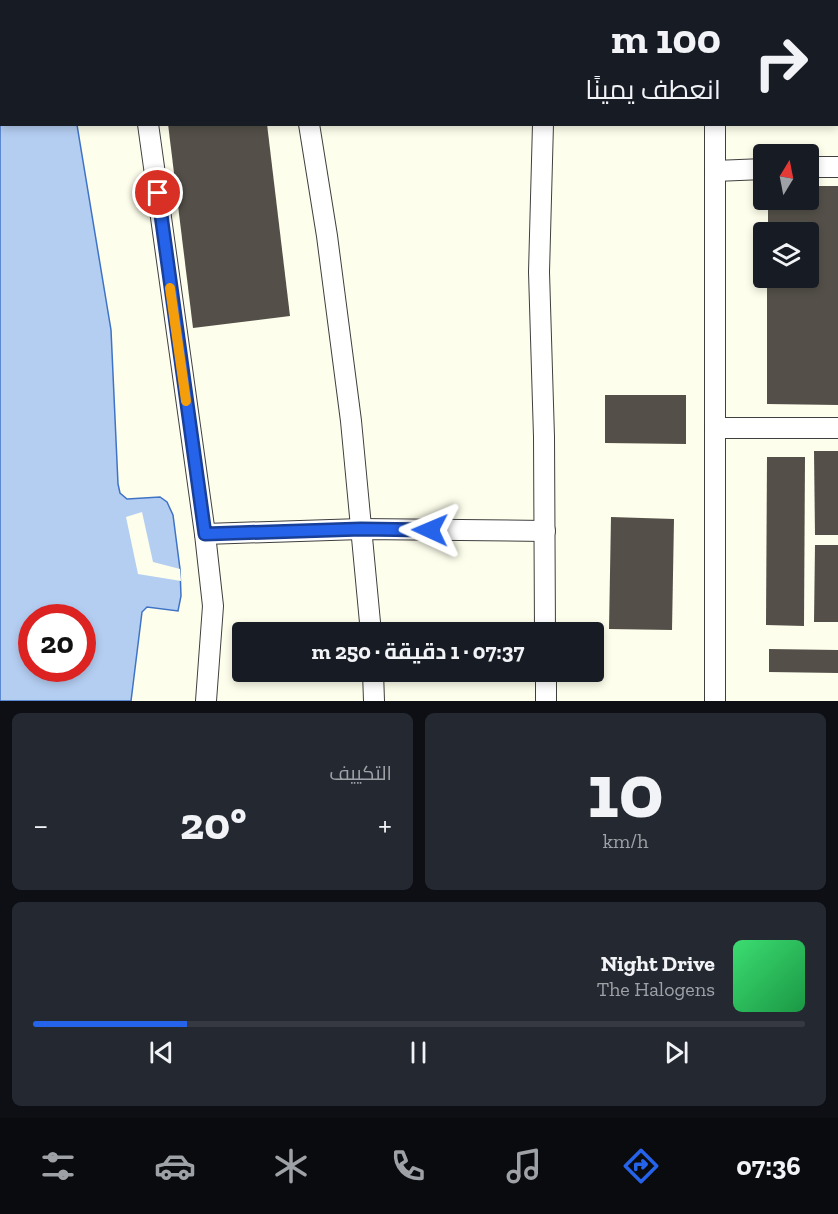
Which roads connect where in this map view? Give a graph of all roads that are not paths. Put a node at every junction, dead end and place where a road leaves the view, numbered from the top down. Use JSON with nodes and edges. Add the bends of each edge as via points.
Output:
{"nodes":[{"id":1,"x":148,"y":126,"type":"edge"},
{"id":2,"x":309,"y":126,"type":"edge"},
{"id":3,"x":543,"y":126,"type":"edge"},
{"id":4,"x":715,"y":126,"type":"edge"},
{"id":5,"x":838,"y":166,"type":"edge"},
{"id":6,"x":819,"y":167,"type":"edge"},
{"id":7,"x":753,"y":169,"type":"edge"},
{"id":8,"x":715,"y":171,"type":"junction"},
{"id":9,"x":715,"y":428,"type":"junction"},
{"id":10,"x":838,"y":428,"type":"edge"},
{"id":11,"x":361,"y":529,"type":"junction"},
{"id":12,"x":545,"y":531,"type":"junction"},
{"id":13,"x":205,"y":534,"type":"junction"},
{"id":14,"x":370,"y":622,"type":"edge"},
{"id":15,"x":545,"y":622,"type":"edge"},
{"id":16,"x":373,"y":682,"type":"edge"},
{"id":17,"x":546,"y":682,"type":"edge"},
{"id":18,"x":206,"y":701,"type":"edge"},
{"id":19,"x":374,"y":701,"type":"edge"},
{"id":20,"x":546,"y":701,"type":"edge"},
{"id":21,"x":716,"y":701,"type":"edge"}],
"edges":[{"from":1,"to":13,"type":"street"},
{"from":2,"to":11,"type":"street","via":[[329,247]]},
{"from":3,"to":12,"type":"street","via":[[540,272]]},
{"from":4,"to":8,"type":"street"},
{"from":5,"to":6,"type":"street"},
{"from":7,"to":8,"type":"street"},
{"from":8,"to":9,"type":"street"},
{"from":9,"to":10,"type":"street"},
{"from":9,"to":21,"type":"street"},
{"from":11,"to":12,"type":"street"},
{"from":11,"to":13,"type":"street"},
{"from":11,"to":14,"type":"street"},
{"from":12,"to":15,"type":"street"},
{"from":13,"to":18,"type":"street","via":[[213,606]]},
{"from":16,"to":19,"type":"street"},
{"from":17,"to":20,"type":"street"}]}
